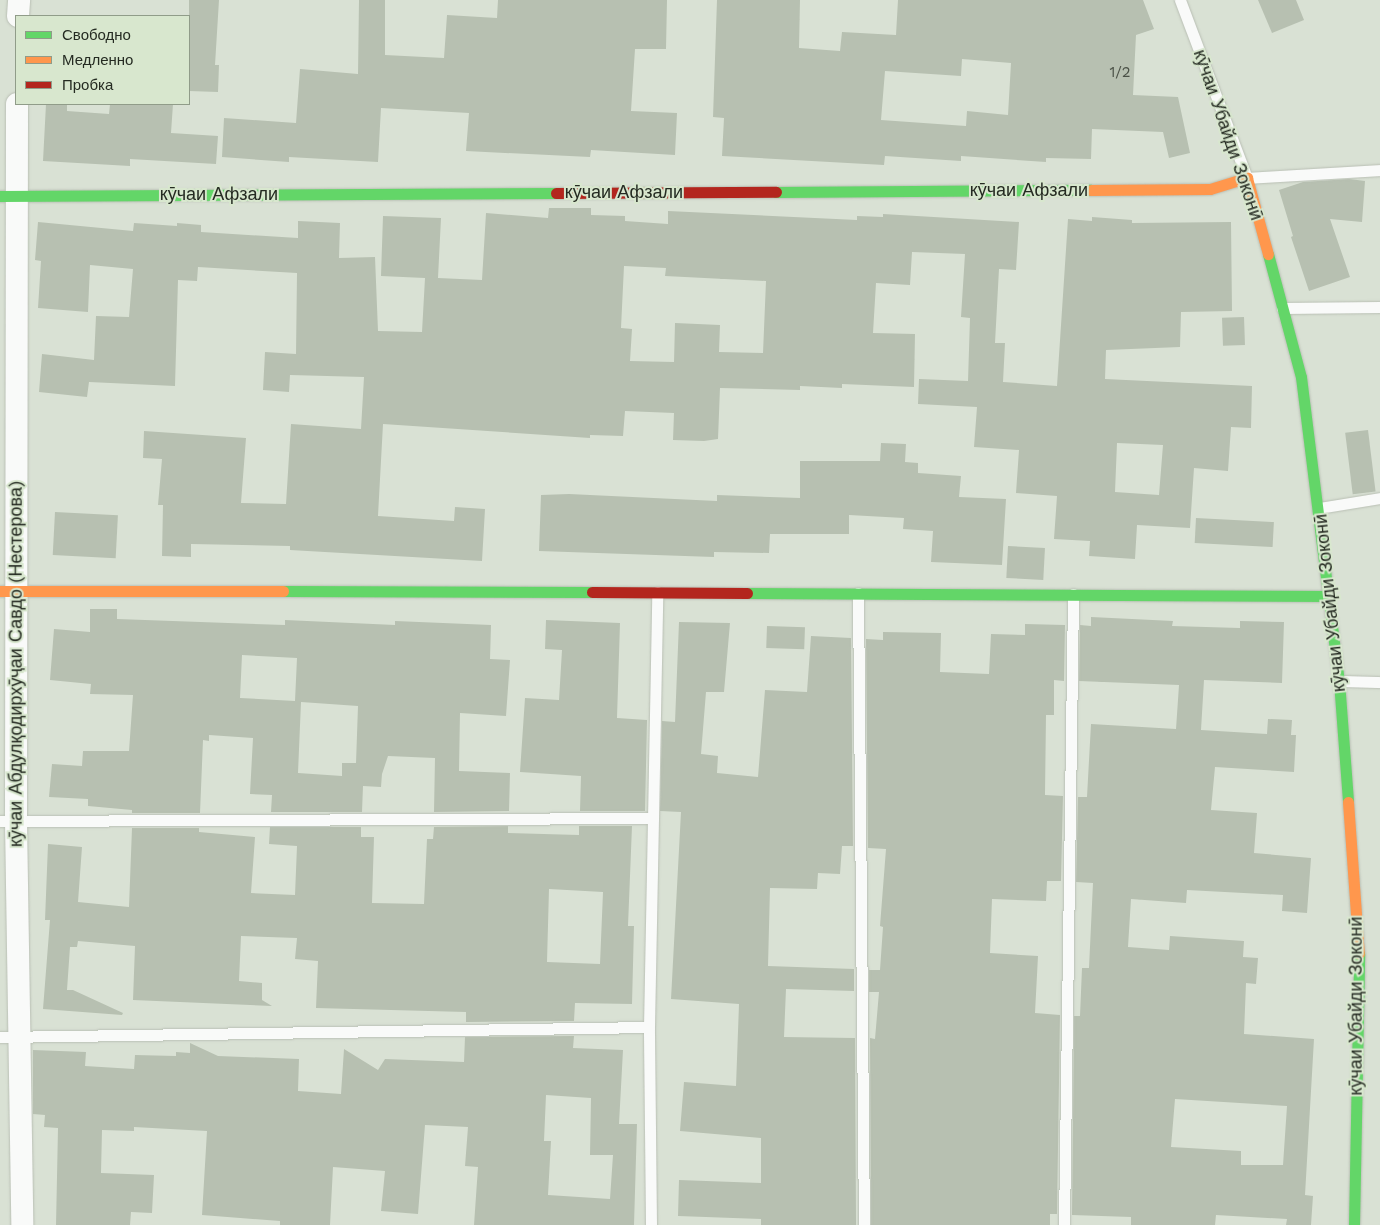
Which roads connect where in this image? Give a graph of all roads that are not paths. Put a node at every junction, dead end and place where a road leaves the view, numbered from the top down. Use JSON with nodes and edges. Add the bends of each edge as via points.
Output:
{"nodes":[{"id":1,"x":19,"y":0,"type":"edge"},
{"id":2,"x":1180,"y":0,"type":"edge"},
{"id":3,"x":18,"y":15,"type":"edge"},
{"id":4,"x":17,"y":105,"type":"edge"},
{"id":5,"x":1380,"y":170,"type":"edge"},
{"id":6,"x":1247,"y":178,"type":"junction"},
{"id":7,"x":8,"y":196,"type":"edge"},
{"id":8,"x":1380,"y":307,"type":"edge"},
{"id":9,"x":1282,"y":308,"type":"junction"},
{"id":10,"x":1380,"y":498,"type":"edge"},
{"id":11,"x":1319,"y":508,"type":"junction"},
{"id":12,"x":8,"y":591,"type":"edge"},
{"id":13,"x":657,"y":592,"type":"junction"},
{"id":14,"x":858,"y":593,"type":"junction"},
{"id":15,"x":1073,"y":594,"type":"junction"},
{"id":16,"x":1327,"y":596,"type":"junction"},
{"id":17,"x":1339,"y":681,"type":"junction"},
{"id":18,"x":1380,"y":682,"type":"edge"},
{"id":19,"x":653,"y":818,"type":"junction"},
{"id":20,"x":8,"y":821,"type":"edge"},
{"id":21,"x":649,"y":1027,"type":"junction"},
{"id":22,"x":10,"y":1037,"type":"edge"},
{"id":23,"x":22,"y":1225,"type":"edge"},
{"id":24,"x":651,"y":1225,"type":"edge"},
{"id":25,"x":864,"y":1225,"type":"edge"},
{"id":26,"x":1064,"y":1225,"type":"edge"},
{"id":27,"x":1354,"y":1225,"type":"edge"}],
"edges":[{"from":1,"to":3,"type":"street"},
{"from":2,"to":6,"type":"lane","name":"кӯчаи Убайди Зоконӣ"},
{"from":4,"to":7,"type":"street","name":"кӯчаи Абдулқодирхӯҷаи Савдо (Нестерова)"},
{"from":5,"to":6,"type":"lane"},
{"from":6,"to":7,"type":"street","name":"кӯчаи Афзали","via":[[1210,189]]},
{"from":6,"to":9,"type":"street","name":"кӯчаи Убайди Зоконӣ"},
{"from":7,"to":12,"type":"street","name":"кӯчаи Абдулқодирхӯҷаи Савдо (Нестерова)"},
{"from":8,"to":9,"type":"lane"},
{"from":9,"to":11,"type":"street","name":"кӯчаи Убайди Зоконӣ","via":[[1301,377]]},
{"from":10,"to":11,"type":"lane"},
{"from":11,"to":16,"type":"street","name":"кӯчаи Убайди Зоконӣ"},
{"from":12,"to":13,"type":"street"},
{"from":12,"to":20,"type":"street","name":"кӯчаи Абдулқодирхӯҷаи Савдо (Нестерова)"},
{"from":13,"to":14,"type":"street"},
{"from":13,"to":19,"type":"lane"},
{"from":14,"to":15,"type":"street"},
{"from":14,"to":25,"type":"lane"},
{"from":15,"to":16,"type":"street"},
{"from":15,"to":26,"type":"lane"},
{"from":16,"to":17,"type":"street","name":"кӯчаи Убайди Зоконӣ"},
{"from":17,"to":18,"type":"lane"},
{"from":17,"to":27,"type":"street","name":"кӯчаи Убайди Зоконӣ","via":[[1359,957]]},
{"from":19,"to":20,"type":"lane"},
{"from":19,"to":21,"type":"lane"},
{"from":20,"to":22,"type":"street","name":"кӯчаи Абдулқодирхӯҷаи Савдо (Нестерова)"},
{"from":21,"to":22,"type":"lane"},
{"from":21,"to":24,"type":"lane"},
{"from":22,"to":23,"type":"street","name":"кӯчаи Абдулқодирхӯҷаи Савдо (Нестерова)"}]}
